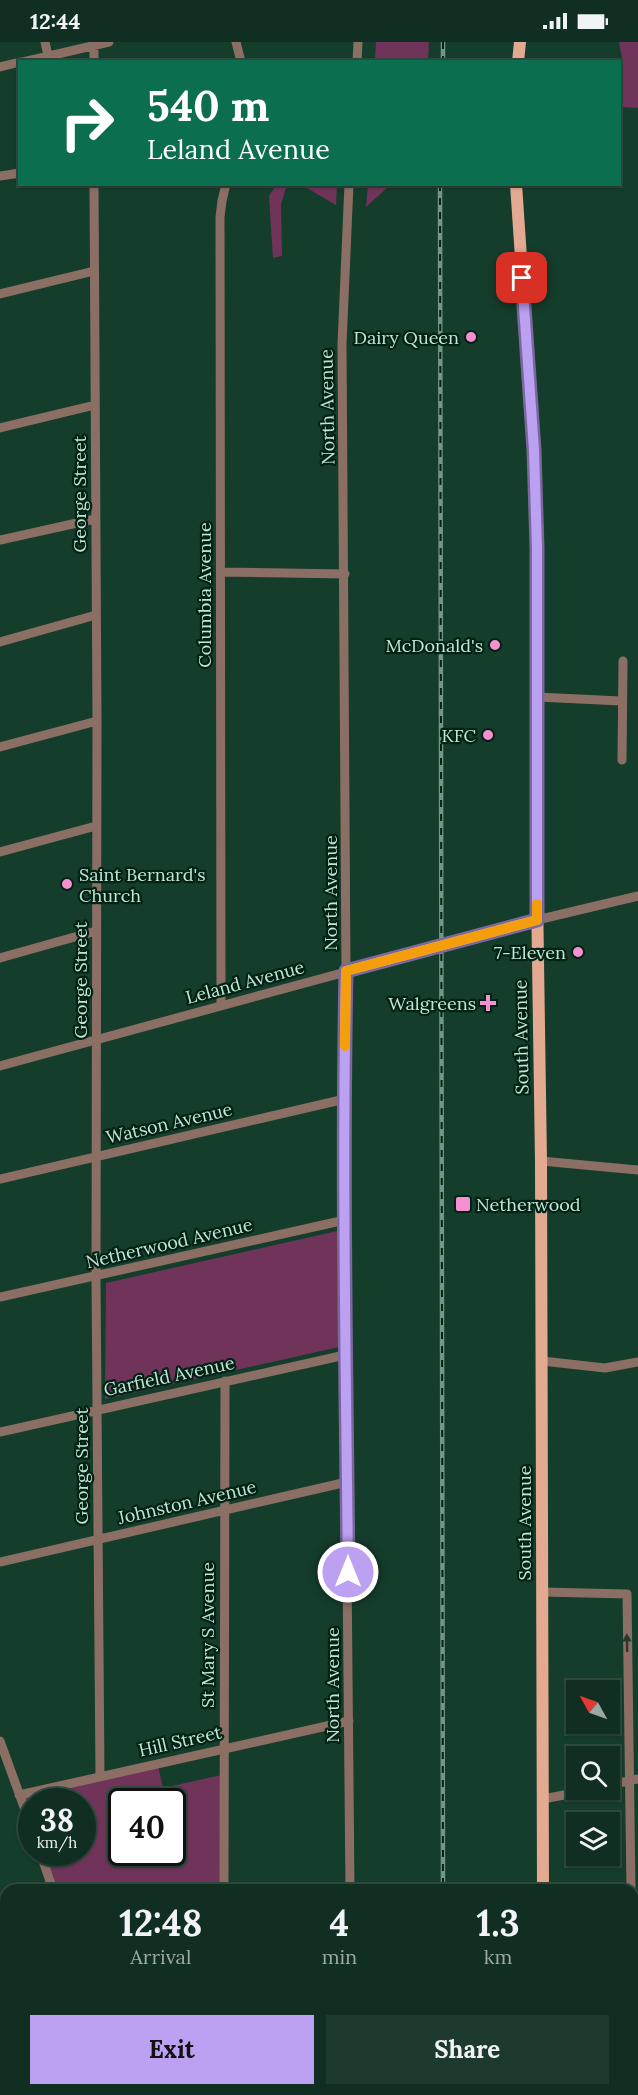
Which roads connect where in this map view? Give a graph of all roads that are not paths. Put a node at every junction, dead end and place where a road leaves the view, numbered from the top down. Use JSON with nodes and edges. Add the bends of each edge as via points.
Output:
{"nodes":[{"id":1,"x":45,"y":42,"type":"edge"},
{"id":2,"x":109,"y":42,"type":"edge"},
{"id":3,"x":236,"y":42,"type":"edge"},
{"id":4,"x":358,"y":42,"type":"edge"},
{"id":5,"x":519,"y":42,"type":"edge"},
{"id":6,"x":94,"y":44,"type":"edge"},
{"id":7,"x":48,"y":56,"type":"junction"},
{"id":8,"x":30,"y":60,"type":"edge"},
{"id":9,"x":94,"y":60,"type":"edge"},
{"id":10,"x":240,"y":60,"type":"edge"},
{"id":11,"x":357,"y":60,"type":"edge"},
{"id":12,"x":518,"y":60,"type":"edge"},
{"id":13,"x":18,"y":63,"type":"edge"},
{"id":14,"x":0,"y":67,"type":"edge"},
{"id":15,"x":18,"y":172,"type":"edge"},
{"id":16,"x":0,"y":176,"type":"edge"},
{"id":17,"x":94,"y":186,"type":"edge"},
{"id":18,"x":226,"y":186,"type":"edge"},
{"id":19,"x":349,"y":186,"type":"edge"},
{"id":20,"x":516,"y":186,"type":"edge"},
{"id":21,"x":94,"y":271,"type":"junction"},
{"id":22,"x":0,"y":294,"type":"edge"},
{"id":23,"x":95,"y":405,"type":"junction"},
{"id":24,"x":0,"y":428,"type":"edge"},
{"id":25,"x":95,"y":519,"type":"junction"},
{"id":26,"x":0,"y":540,"type":"edge"},
{"id":27,"x":221,"y":572,"type":"junction"},
{"id":28,"x":345,"y":574,"type":"junction"},
{"id":29,"x":96,"y":615,"type":"junction"},
{"id":30,"x":0,"y":642,"type":"edge"},
{"id":31,"x":623,"y":661,"type":"dead end"},
{"id":32,"x":537,"y":697,"type":"junction"},
{"id":33,"x":621,"y":701,"type":"junction"},
{"id":34,"x":97,"y":721,"type":"junction"},
{"id":35,"x":0,"y":747,"type":"edge"},
{"id":36,"x":622,"y":760,"type":"dead end"},
{"id":37,"x":96,"y":826,"type":"junction"},
{"id":38,"x":0,"y":852,"type":"edge"},
{"id":39,"x":638,"y":896,"type":"edge"},
{"id":40,"x":537,"y":920,"type":"junction"},
{"id":41,"x":96,"y":931,"type":"junction"},
{"id":42,"x":0,"y":958,"type":"edge"},
{"id":43,"x":346,"y":971,"type":"junction"},
{"id":44,"x":221,"y":1005,"type":"junction"},
{"id":45,"x":96,"y":1039,"type":"junction"},
{"id":46,"x":0,"y":1066,"type":"edge"},
{"id":47,"x":345,"y":1099,"type":"junction"},
{"id":48,"x":97,"y":1156,"type":"junction"},
{"id":49,"x":541,"y":1161,"type":"junction"},
{"id":50,"x":638,"y":1170,"type":"edge"},
{"id":51,"x":0,"y":1179,"type":"edge"},
{"id":52,"x":345,"y":1220,"type":"junction"},
{"id":53,"x":96,"y":1277,"type":"junction"},
{"id":54,"x":0,"y":1298,"type":"edge"},
{"id":55,"x":345,"y":1355,"type":"junction"},
{"id":56,"x":542,"y":1361,"type":"junction"},
{"id":57,"x":638,"y":1362,"type":"edge"},
{"id":58,"x":225,"y":1381,"type":"junction"},
{"id":59,"x":97,"y":1409,"type":"junction"},
{"id":60,"x":0,"y":1432,"type":"edge"},
{"id":61,"x":347,"y":1482,"type":"junction"},
{"id":62,"x":224,"y":1510,"type":"junction"},
{"id":63,"x":97,"y":1540,"type":"junction"},
{"id":64,"x":0,"y":1562,"type":"edge"},
{"id":65,"x":543,"y":1592,"type":"junction"},
{"id":66,"x":349,"y":1721,"type":"junction"},
{"id":67,"x":0,"y":1741,"type":"edge"},
{"id":68,"x":224,"y":1748,"type":"junction"},
{"id":69,"x":100,"y":1776,"type":"junction"},
{"id":70,"x":634,"y":1780,"type":"edge"},
{"id":71,"x":49,"y":1788,"type":"edge"},
{"id":72,"x":18,"y":1792,"type":"edge"},
{"id":73,"x":566,"y":1795,"type":"edge"},
{"id":74,"x":543,"y":1799,"type":"junction"},
{"id":75,"x":45,"y":1866,"type":"edge"},
{"id":76,"x":51,"y":1884,"type":"edge"},
{"id":77,"x":224,"y":1884,"type":"edge"},
{"id":78,"x":350,"y":1884,"type":"edge"},
{"id":79,"x":543,"y":1884,"type":"edge"},
{"id":80,"x":631,"y":1884,"type":"edge"}],
"edges":[{"from":1,"to":7,"type":"street"},
{"from":2,"to":6,"type":"street"},
{"from":3,"to":10,"type":"street"},
{"from":4,"to":11,"type":"street"},
{"from":5,"to":12,"type":"main road"},
{"from":6,"to":7,"type":"street"},
{"from":6,"to":9,"type":"street"},
{"from":7,"to":8,"type":"street"},
{"from":13,"to":14,"type":"street"},
{"from":15,"to":16,"type":"street"},
{"from":17,"to":21,"type":"street","name":"George Street"},
{"from":18,"to":27,"type":"street","name":"Columbia Avenue","via":[[220,217]]},
{"from":19,"to":28,"type":"street","name":"North Avenue","via":[[342,344]]},
{"from":20,"to":32,"type":"main road","name":"South Avenue","via":[[534,450]]},
{"from":21,"to":22,"type":"street"},
{"from":21,"to":23,"type":"street","name":"George Street"},
{"from":23,"to":24,"type":"street"},
{"from":23,"to":25,"type":"street","name":"George Street"},
{"from":25,"to":26,"type":"street"},
{"from":25,"to":29,"type":"street","name":"George Street"},
{"from":27,"to":28,"type":"street"},
{"from":27,"to":44,"type":"street","name":"Columbia Avenue"},
{"from":28,"to":43,"type":"street","name":"North Avenue"},
{"from":29,"to":30,"type":"street"},
{"from":29,"to":34,"type":"street","name":"George Street"},
{"from":31,"to":33,"type":"street"},
{"from":32,"to":33,"type":"street"},
{"from":32,"to":40,"type":"main road","name":"South Avenue"},
{"from":33,"to":36,"type":"street"},
{"from":34,"to":35,"type":"street"},
{"from":34,"to":37,"type":"street","name":"George Street"},
{"from":37,"to":38,"type":"street"},
{"from":37,"to":41,"type":"street","name":"George Street"},
{"from":39,"to":40,"type":"street","name":"Leland Avenue"},
{"from":40,"to":43,"type":"street","name":"Leland Avenue"},
{"from":40,"to":49,"type":"main road","name":"South Avenue"},
{"from":41,"to":42,"type":"street"},
{"from":41,"to":45,"type":"street","name":"George Street"},
{"from":43,"to":44,"type":"street","name":"Leland Avenue"},
{"from":43,"to":47,"type":"street","name":"North Avenue"},
{"from":44,"to":45,"type":"street","name":"Leland Avenue"},
{"from":45,"to":46,"type":"street","name":"Leland Avenue"},
{"from":45,"to":48,"type":"street","name":"George Street"},
{"from":47,"to":48,"type":"street","name":"Watson Avenue"},
{"from":47,"to":52,"type":"street","name":"North Avenue"},
{"from":48,"to":51,"type":"street","name":"Watson Avenue"},
{"from":48,"to":53,"type":"street","name":"George Street"},
{"from":49,"to":50,"type":"street"},
{"from":49,"to":56,"type":"main road","name":"South Avenue"},
{"from":52,"to":53,"type":"street","name":"Netherwood Avenue"},
{"from":52,"to":55,"type":"street","name":"North Avenue"},
{"from":53,"to":54,"type":"street","name":"Netherwood Avenue"},
{"from":53,"to":59,"type":"street","name":"George Street"},
{"from":55,"to":58,"type":"street","name":"Garfield Avenue"},
{"from":55,"to":61,"type":"street","name":"North Avenue"},
{"from":56,"to":57,"type":"street","via":[[598,1368]]},
{"from":56,"to":65,"type":"main road","name":"South Avenue"},
{"from":58,"to":59,"type":"street","name":"Garfield Avenue"},
{"from":58,"to":62,"type":"street","name":"St Mary S Avenue"},
{"from":59,"to":60,"type":"street","name":"Garfield Avenue"},
{"from":59,"to":63,"type":"street","name":"George Street"},
{"from":61,"to":62,"type":"street","name":"Johnston Avenue"},
{"from":61,"to":66,"type":"street","name":"North Avenue"},
{"from":62,"to":63,"type":"street","name":"Johnston Avenue"},
{"from":62,"to":68,"type":"street","name":"St Mary S Avenue"},
{"from":63,"to":64,"type":"street","name":"Johnston Avenue"},
{"from":63,"to":69,"type":"street","name":"George Street"},
{"from":70,"to":65,"type":"street","one_way":true,"via":[[627,1594]]},
{"from":65,"to":74,"type":"main road","name":"South Avenue"},
{"from":66,"to":68,"type":"street","name":"Hill Street"},
{"from":66,"to":78,"type":"street","name":"North Avenue"},
{"from":67,"to":72,"type":"street"},
{"from":68,"to":69,"type":"street","name":"Hill Street"},
{"from":68,"to":77,"type":"street","name":"St Mary S Avenue"},
{"from":69,"to":71,"type":"street","name":"Hill Street"},
{"from":70,"to":80,"type":"street"},
{"from":73,"to":74,"type":"street"},
{"from":74,"to":79,"type":"main road","name":"South Avenue"},
{"from":75,"to":76,"type":"street"}]}
